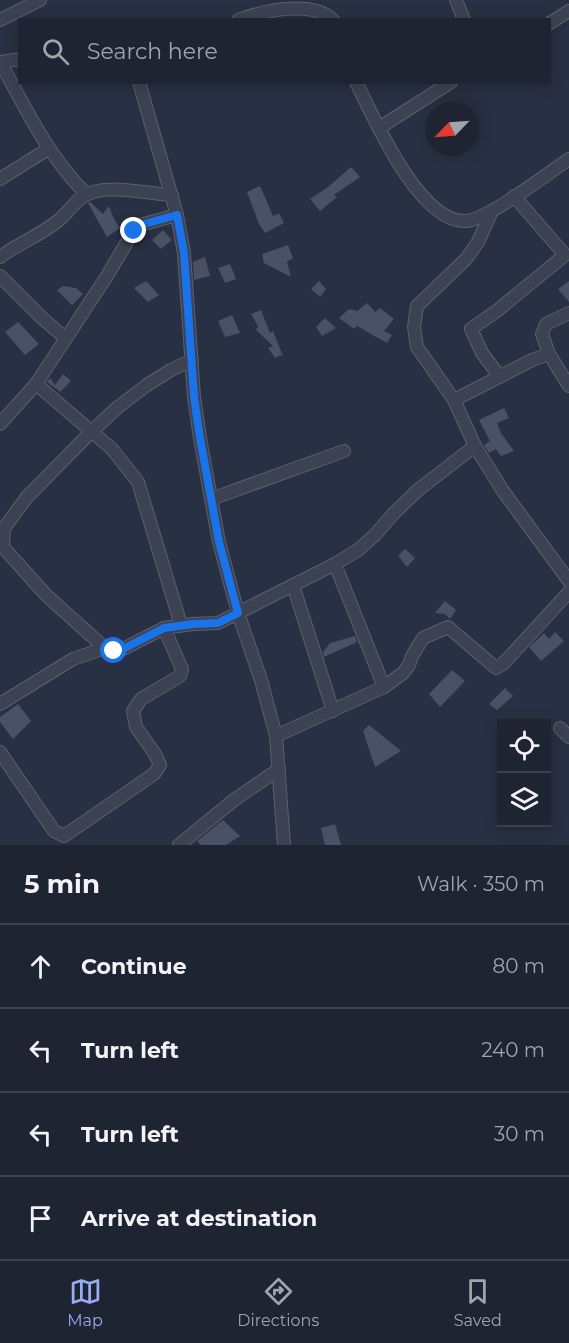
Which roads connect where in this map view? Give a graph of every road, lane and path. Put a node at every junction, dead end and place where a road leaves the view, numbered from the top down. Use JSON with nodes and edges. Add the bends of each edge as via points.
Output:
{"nodes":[{"id":1,"x":40,"y":0,"type":"edge"},
{"id":2,"x":456,"y":0,"type":"edge"},
{"id":3,"x":318,"y":3,"type":"edge"},
{"id":4,"x":569,"y":11,"type":"edge"},
{"id":5,"x":243,"y":18,"type":"edge"},
{"id":6,"x":332,"y":18,"type":"edge"},
{"id":7,"x":463,"y":18,"type":"edge"},
{"id":8,"x":0,"y":20,"type":"edge"},
{"id":9,"x":551,"y":22,"type":"edge"},
{"id":10,"x":18,"y":59,"type":"edge"},
{"id":11,"x":0,"y":62,"type":"edge"},
{"id":12,"x":140,"y":84,"type":"edge"},
{"id":13,"x":357,"y":84,"type":"edge"},
{"id":14,"x":449,"y":84,"type":"edge"},
{"id":15,"x":379,"y":128,"type":"junction"},
{"id":16,"x":48,"y":149,"type":"junction"},
{"id":17,"x":569,"y":159,"type":"edge"},
{"id":18,"x":0,"y":179,"type":"edge"},
{"id":19,"x":86,"y":194,"type":"junction"},
{"id":20,"x":172,"y":195,"type":"junction"},
{"id":21,"x":514,"y":196,"type":"junction"},
{"id":22,"x":492,"y":211,"type":"junction"},
{"id":23,"x":177,"y":215,"type":"junction"},
{"id":24,"x":0,"y":257,"type":"edge"},
{"id":25,"x":0,"y":276,"type":"edge"},
{"id":26,"x":569,"y":313,"type":"edge"},
{"id":27,"x":65,"y":338,"type":"junction"},
{"id":28,"x":549,"y":354,"type":"junction"},
{"id":29,"x":192,"y":360,"type":"junction"},
{"id":30,"x":500,"y":377,"type":"junction"},
{"id":31,"x":36,"y":384,"type":"junction"},
{"id":32,"x":569,"y":386,"type":"edge"},
{"id":33,"x":454,"y":400,"type":"junction"},
{"id":34,"x":0,"y":424,"type":"edge"},
{"id":35,"x":92,"y":432,"type":"junction"},
{"id":36,"x":475,"y":446,"type":"junction"},
{"id":37,"x":344,"y":450,"type":"dead end"},
{"id":38,"x":211,"y":499,"type":"junction"},
{"id":39,"x":335,"y":564,"type":"junction"},
{"id":40,"x":569,"y":581,"type":"edge"},
{"id":41,"x":293,"y":585,"type":"junction"},
{"id":42,"x":569,"y":592,"type":"edge"},
{"id":43,"x":238,"y":613,"type":"junction"},
{"id":44,"x":181,"y":625,"type":"junction"},
{"id":45,"x":164,"y":628,"type":"junction"},
{"id":46,"x":105,"y":648,"type":"junction"},
{"id":47,"x":384,"y":687,"type":"junction"},
{"id":48,"x":0,"y":704,"type":"edge"},
{"id":49,"x":333,"y":711,"type":"junction"},
{"id":50,"x":276,"y":736,"type":"junction"},
{"id":51,"x":0,"y":752,"type":"edge"},
{"id":52,"x":279,"y":769,"type":"junction"},
{"id":53,"x":179,"y":845,"type":"edge"},
{"id":54,"x":284,"y":845,"type":"edge"}],
"edges":[{"from":1,"to":8,"type":"street"},
{"from":2,"to":7,"type":"street"},
{"from":3,"to":5,"type":"street","via":[[290,1]]},
{"from":3,"to":6,"type":"street"},
{"from":4,"to":9,"type":"street"},
{"from":10,"to":11,"type":"street"},
{"from":11,"to":16,"type":"street"},
{"from":12,"to":20,"type":"street"},
{"from":13,"to":15,"type":"street"},
{"from":14,"to":15,"type":"street"},
{"from":15,"to":22,"type":"street","via":[[412,185],[437,211],[466,221]]},
{"from":16,"to":18,"type":"street"},
{"from":16,"to":19,"type":"street"},
{"from":17,"to":21,"type":"street"},
{"from":19,"to":20,"type":"street","via":[[130,189]]},
{"from":19,"to":24,"type":"street","via":[[59,220]]},
{"from":20,"to":23,"type":"street"},
{"from":21,"to":22,"type":"street"},
{"from":21,"to":30,"type":"street","via":[[565,255],[471,329]]},
{"from":22,"to":33,"type":"street","via":[[466,258],[417,306],[417,347]]},
{"from":23,"to":27,"type":"street","via":[[144,224],[134,231]]},
{"from":23,"to":29,"type":"street","via":[[184,253]]},
{"from":25,"to":27,"type":"street"},
{"from":26,"to":28,"type":"street","via":[[546,324],[542,334]]},
{"from":27,"to":31,"type":"street"},
{"from":28,"to":30,"type":"street"},
{"from":28,"to":32,"type":"street"},
{"from":29,"to":35,"type":"street","via":[[147,385]]},
{"from":29,"to":38,"type":"street"},
{"from":30,"to":33,"type":"street"},
{"from":31,"to":34,"type":"street"},
{"from":31,"to":35,"type":"street"},
{"from":33,"to":36,"type":"street"},
{"from":35,"to":44,"type":"street","via":[[112,448],[138,482]]},
{"from":35,"to":46,"type":"street","via":[[27,497],[4,528],[3,548],[46,595]]},
{"from":36,"to":39,"type":"street","via":[[418,490],[358,550]]},
{"from":36,"to":40,"type":"street"},
{"from":37,"to":38,"type":"street"},
{"from":38,"to":43,"type":"street"},
{"from":39,"to":41,"type":"street"},
{"from":39,"to":47,"type":"street"},
{"from":41,"to":43,"type":"street"},
{"from":41,"to":49,"type":"street"},
{"from":42,"to":47,"type":"street","via":[[496,668],[448,627],[423,638],[403,674]]},
{"from":43,"to":44,"type":"street","via":[[218,623]]},
{"from":43,"to":50,"type":"street"},
{"from":44,"to":45,"type":"street"},
{"from":45,"to":46,"type":"street","via":[[123,649]]},
{"from":45,"to":51,"type":"street","via":[[182,669],[180,676],[153,691],[133,711],[136,727],[160,765],[154,774],[64,836],[54,831]]},
{"from":46,"to":48,"type":"street","via":[[74,659]]},
{"from":47,"to":49,"type":"street"},
{"from":49,"to":50,"type":"street"},
{"from":50,"to":52,"type":"street"},
{"from":52,"to":53,"type":"street"},
{"from":52,"to":54,"type":"street"}]}
